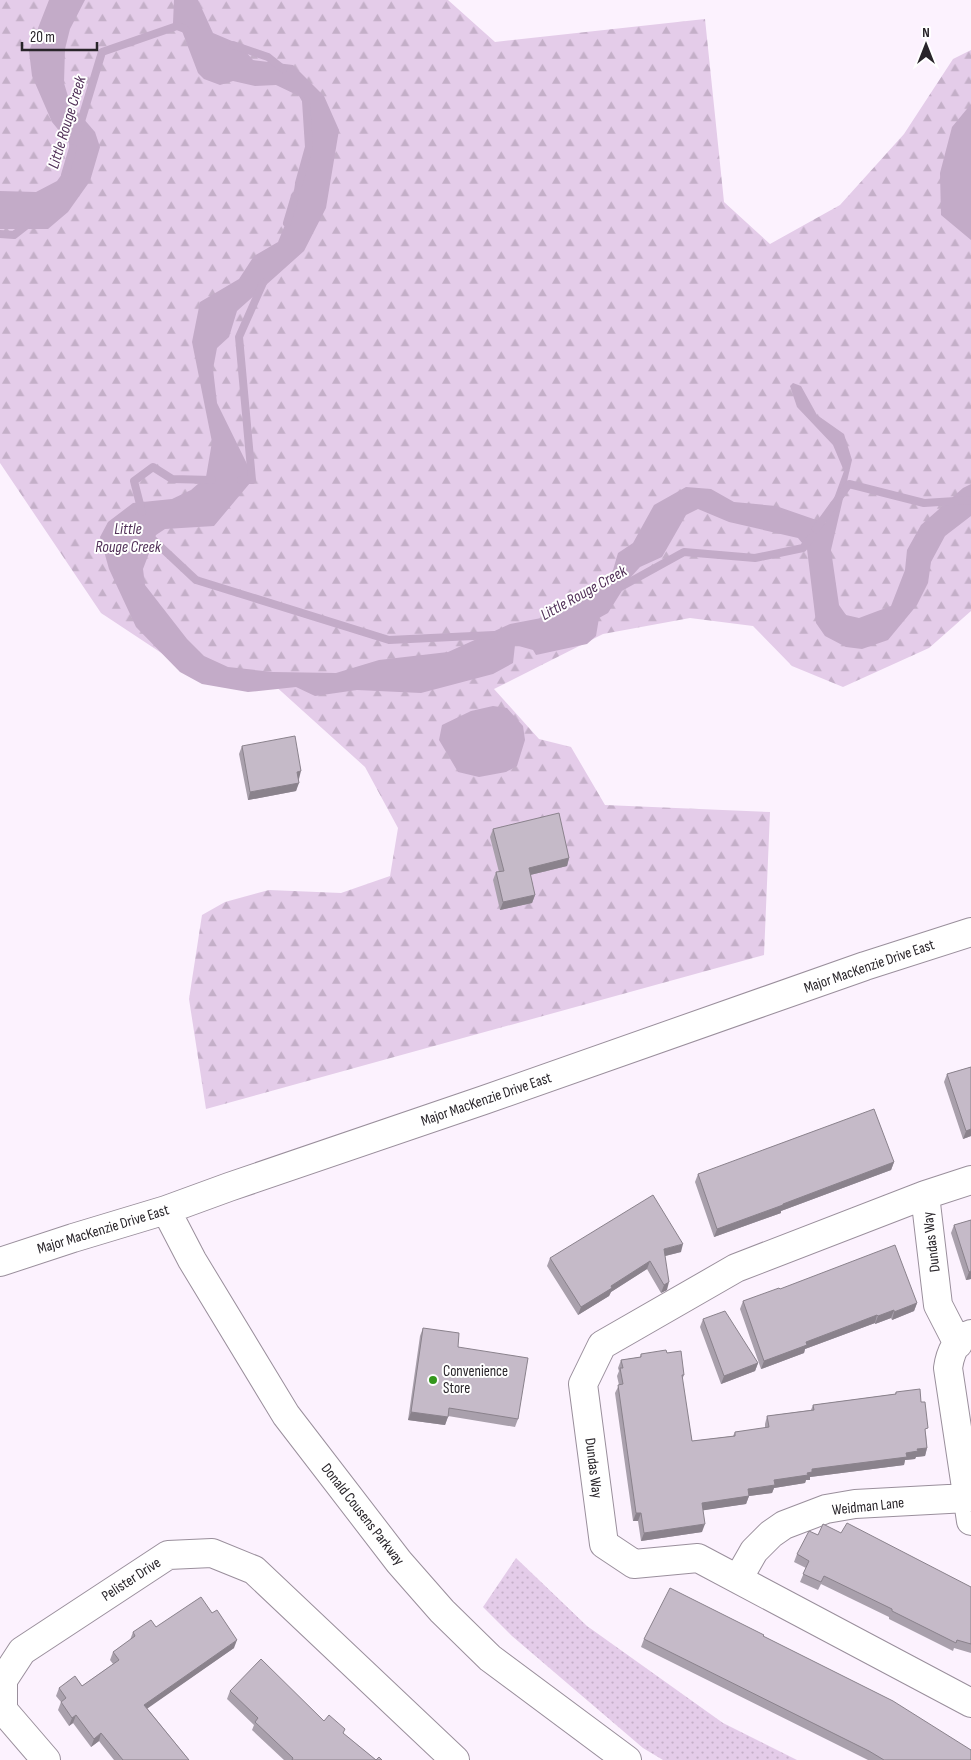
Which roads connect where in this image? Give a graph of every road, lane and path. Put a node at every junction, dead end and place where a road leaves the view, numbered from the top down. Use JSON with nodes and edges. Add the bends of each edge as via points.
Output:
{"nodes":[{"id":1,"x":971,"y":932,"type":"edge"},
{"id":2,"x":971,"y":1180,"type":"edge"},
{"id":3,"x":925,"y":1195,"type":"junction"},
{"id":4,"x":166,"y":1210,"type":"junction"},
{"id":5,"x":0,"y":1262,"type":"edge"},
{"id":6,"x":964,"y":1339,"type":"edge"},
{"id":7,"x":969,"y":1510,"type":"edge"},
{"id":8,"x":738,"y":1579,"type":"junction"},
{"id":9,"x":971,"y":1703,"type":"edge"},
{"id":10,"x":46,"y":1760,"type":"edge"},
{"id":11,"x":455,"y":1760,"type":"edge"},
{"id":12,"x":627,"y":1760,"type":"edge"}],
"edges":[{"from":1,"to":4,"type":"street","name":"Major MacKenzie Drive East"},
{"from":2,"to":3,"type":"street","name":"Dundas Way"},
{"from":3,"to":6,"type":"street","name":"Dundas Way","via":[[938,1305]]},
{"from":3,"to":8,"type":"street","name":"Dundas Way","via":[[736,1268],[602,1345],[583,1384],[604,1544],[634,1564],[698,1558]]},
{"from":4,"to":5,"type":"street","name":"Major MacKenzie Drive East"},
{"from":4,"to":12,"type":"street","name":"Donald Cousens Parkway","via":[[192,1260],[286,1415],[399,1562],[442,1611],[490,1658]]},
{"from":6,"to":7,"type":"street","via":[[950,1353],[948,1368]]},
{"from":7,"to":8,"type":"street","name":"Weidman Lane","via":[[855,1504],[826,1509],[784,1525],[771,1534],[754,1551]]},
{"from":8,"to":9,"type":"street","name":"Dundas Way"},
{"from":10,"to":11,"type":"street","name":"Pelister Drive","via":[[3,1710],[3,1680],[22,1651],[168,1555],[212,1553],[254,1570]]}]}
